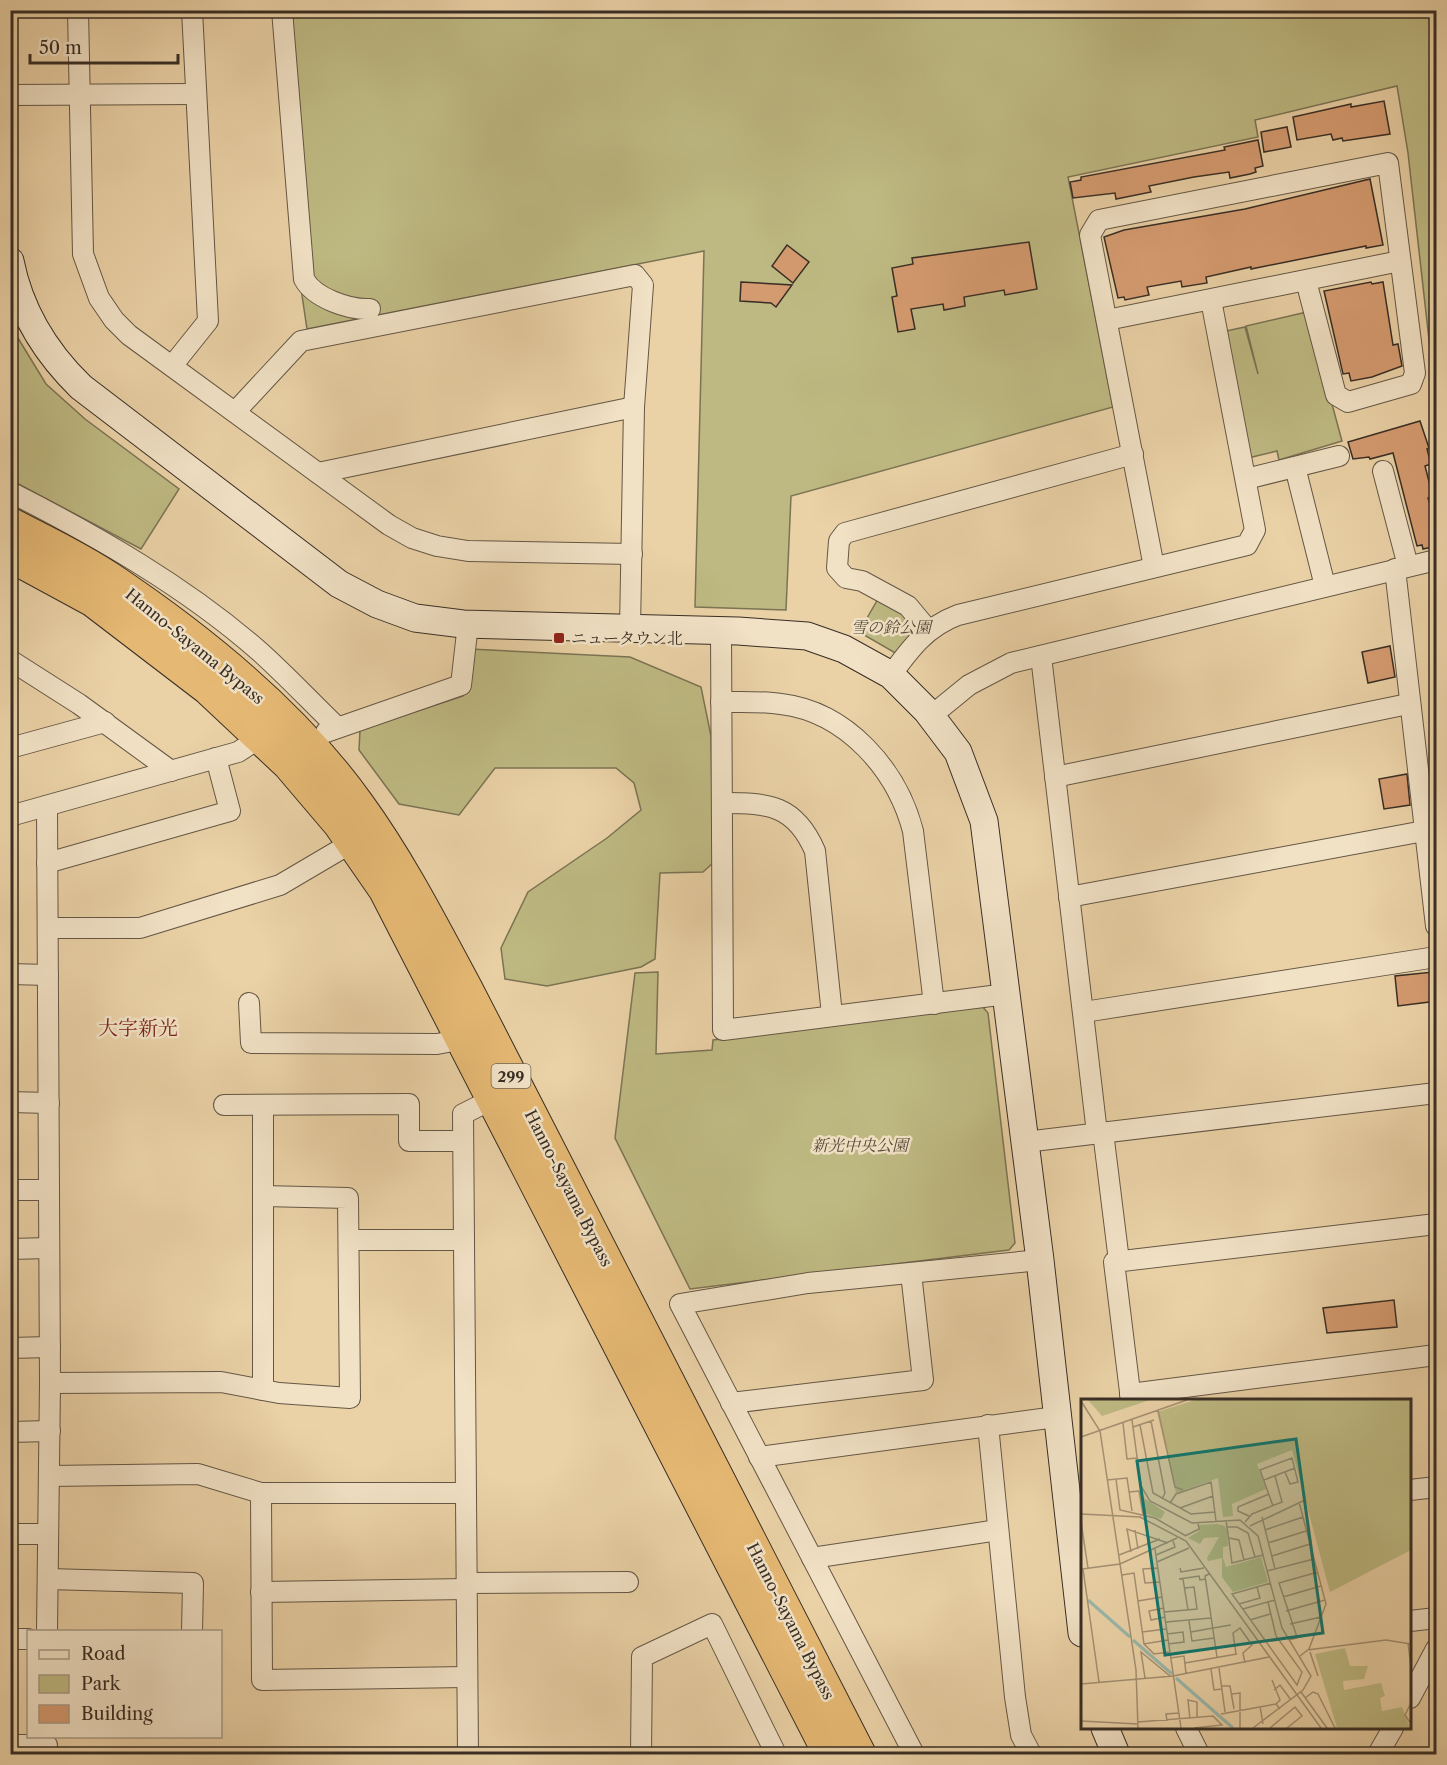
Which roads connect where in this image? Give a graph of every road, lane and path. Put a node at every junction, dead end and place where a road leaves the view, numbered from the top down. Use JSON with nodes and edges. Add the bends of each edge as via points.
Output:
{"nodes":[{"id":1,"x":78,"y":10,"type":"edge"},
{"id":2,"x":192,"y":10,"type":"edge"},
{"id":3,"x":282,"y":10,"type":"edge"},
{"id":4,"x":79,"y":94,"type":"junction"},
{"id":5,"x":196,"y":94,"type":"junction"},
{"id":6,"x":10,"y":95,"type":"edge"},
{"id":7,"x":10,"y":261,"type":"edge"},
{"id":8,"x":1400,"y":261,"type":"junction"},
{"id":9,"x":1306,"y":281,"type":"junction"},
{"id":10,"x":1211,"y":300,"type":"junction"},
{"id":11,"x":370,"y":309,"type":"dead end"},
{"id":12,"x":1107,"y":320,"type":"junction"},
{"id":13,"x":172,"y":366,"type":"junction"},
{"id":14,"x":634,"y":406,"type":"junction"},
{"id":15,"x":235,"y":412,"type":"junction"},
{"id":16,"x":1133,"y":454,"type":"junction"},
{"id":17,"x":1340,"y":456,"type":"dead end"},
{"id":18,"x":1295,"y":467,"type":"junction"},
{"id":19,"x":1383,"y":471,"type":"dead end"},
{"id":20,"x":318,"y":473,"type":"junction"},
{"id":21,"x":1246,"y":479,"type":"junction"},
{"id":22,"x":10,"y":492,"type":"edge"},
{"id":23,"x":10,"y":524,"type":"edge"},
{"id":24,"x":632,"y":554,"type":"junction"},
{"id":25,"x":10,"y":555,"type":"edge"},
{"id":26,"x":1437,"y":560,"type":"edge"},
{"id":27,"x":1154,"y":567,"type":"junction"},
{"id":28,"x":1401,"y":568,"type":"junction"},
{"id":29,"x":1325,"y":586,"type":"junction"},
{"id":30,"x":468,"y":624,"type":"junction"},
{"id":31,"x":630,"y":629,"type":"junction"},
{"id":32,"x":928,"y":630,"type":"junction"},
{"id":33,"x":722,"y":631,"type":"junction"},
{"id":34,"x":1041,"y":656,"type":"junction"},
{"id":35,"x":10,"y":660,"type":"edge"},
{"id":36,"x":891,"y":675,"type":"junction"},
{"id":37,"x":721,"y":702,"type":"junction"},
{"id":38,"x":1408,"y":704,"type":"junction"},
{"id":39,"x":931,"y":716,"type":"junction"},
{"id":40,"x":105,"y":722,"type":"junction"},
{"id":41,"x":338,"y":728,"type":"junction"},
{"id":42,"x":261,"y":737,"type":"junction"},
{"id":43,"x":306,"y":743,"type":"junction"},
{"id":44,"x":10,"y":748,"type":"edge"},
{"id":45,"x":216,"y":758,"type":"junction"},
{"id":46,"x":171,"y":771,"type":"junction"},
{"id":47,"x":1055,"y":777,"type":"junction"},
{"id":48,"x":723,"y":803,"type":"junction"},
{"id":49,"x":47,"y":806,"type":"junction"},
{"id":50,"x":10,"y":816,"type":"edge"},
{"id":51,"x":1424,"y":831,"type":"junction"},
{"id":52,"x":353,"y":842,"type":"junction"},
{"id":53,"x":47,"y":863,"type":"junction"},
{"id":54,"x":1069,"y":897,"type":"junction"},
{"id":55,"x":1437,"y":926,"type":"edge"},
{"id":56,"x":48,"y":928,"type":"junction"},
{"id":57,"x":1437,"y":957,"type":"edge"},
{"id":58,"x":10,"y":974,"type":"edge"},
{"id":59,"x":48,"y":975,"type":"junction"},
{"id":60,"x":1007,"y":994,"type":"junction"},
{"id":61,"x":249,"y":1003,"type":"dead end"},
{"id":62,"x":934,"y":1004,"type":"junction"},
{"id":63,"x":1084,"y":1012,"type":"junction"},
{"id":64,"x":832,"y":1015,"type":"junction"},
{"id":65,"x":464,"y":1039,"type":"junction"},
{"id":66,"x":1437,"y":1093,"type":"edge"},
{"id":67,"x":495,"y":1098,"type":"junction"},
{"id":68,"x":10,"y":1102,"type":"edge"},
{"id":69,"x":49,"y":1103,"type":"junction"},
{"id":70,"x":224,"y":1106,"type":"dead end"},
{"id":71,"x":263,"y":1107,"type":"junction"},
{"id":72,"x":1100,"y":1132,"type":"junction"},
{"id":73,"x":463,"y":1141,"type":"junction"},
{"id":74,"x":1024,"y":1143,"type":"junction"},
{"id":75,"x":10,"y":1190,"type":"edge"},
{"id":76,"x":49,"y":1190,"type":"junction"},
{"id":77,"x":263,"y":1196,"type":"junction"},
{"id":78,"x":1437,"y":1224,"type":"edge"},
{"id":79,"x":349,"y":1240,"type":"junction"},
{"id":80,"x":464,"y":1240,"type":"junction"},
{"id":81,"x":49,"y":1248,"type":"junction"},
{"id":82,"x":10,"y":1249,"type":"edge"},
{"id":83,"x":1040,"y":1260,"type":"junction"},
{"id":84,"x":1119,"y":1261,"type":"junction"},
{"id":85,"x":911,"y":1273,"type":"junction"},
{"id":86,"x":50,"y":1347,"type":"junction"},
{"id":87,"x":10,"y":1348,"type":"edge"},
{"id":88,"x":1437,"y":1355,"type":"edge"},
{"id":89,"x":50,"y":1383,"type":"junction"},
{"id":90,"x":263,"y":1390,"type":"junction"},
{"id":91,"x":1131,"y":1397,"type":"edge"},
{"id":92,"x":731,"y":1403,"type":"junction"},
{"id":93,"x":1056,"y":1417,"type":"junction"},
{"id":94,"x":988,"y":1425,"type":"junction"},
{"id":95,"x":50,"y":1431,"type":"junction"},
{"id":96,"x":10,"y":1432,"type":"edge"},
{"id":97,"x":759,"y":1457,"type":"junction"},
{"id":98,"x":49,"y":1476,"type":"junction"},
{"id":99,"x":1437,"y":1487,"type":"edge"},
{"id":100,"x":1411,"y":1490,"type":"edge"},
{"id":101,"x":261,"y":1493,"type":"junction"},
{"id":102,"x":466,"y":1493,"type":"junction"},
{"id":103,"x":998,"y":1530,"type":"junction"},
{"id":104,"x":10,"y":1534,"type":"edge"},
{"id":105,"x":48,"y":1534,"type":"junction"},
{"id":106,"x":812,"y":1558,"type":"junction"},
{"id":107,"x":48,"y":1579,"type":"junction"},
{"id":108,"x":628,"y":1582,"type":"dead end"},
{"id":109,"x":466,"y":1586,"type":"junction"},
{"id":110,"x":261,"y":1592,"type":"junction"},
{"id":111,"x":1081,"y":1617,"type":"edge"},
{"id":112,"x":1437,"y":1618,"type":"edge"},
{"id":113,"x":1411,"y":1621,"type":"edge"},
{"id":114,"x":47,"y":1630,"type":"edge"},
{"id":115,"x":192,"y":1630,"type":"edge"},
{"id":116,"x":10,"y":1639,"type":"edge"},
{"id":117,"x":27,"y":1639,"type":"edge"},
{"id":118,"x":1437,"y":1649,"type":"edge"},
{"id":119,"x":467,"y":1677,"type":"junction"},
{"id":120,"x":1411,"y":1696,"type":"edge"},
{"id":121,"x":1105,"y":1729,"type":"edge"},
{"id":122,"x":1186,"y":1729,"type":"edge"},
{"id":123,"x":1392,"y":1729,"type":"edge"},
{"id":124,"x":10,"y":1745,"type":"edge"},
{"id":125,"x":47,"y":1745,"type":"edge"},
{"id":126,"x":468,"y":1755,"type":"edge"},
{"id":127,"x":641,"y":1755,"type":"edge"},
{"id":128,"x":776,"y":1755,"type":"edge"},
{"id":129,"x":830,"y":1755,"type":"edge"},
{"id":130,"x":859,"y":1755,"type":"edge"},
{"id":131,"x":914,"y":1755,"type":"edge"},
{"id":132,"x":1031,"y":1755,"type":"edge"},
{"id":133,"x":1116,"y":1755,"type":"edge"},
{"id":134,"x":1199,"y":1755,"type":"edge"},
{"id":135,"x":1378,"y":1755,"type":"edge"}],
"edges":[{"from":1,"to":4,"type":"street"},
{"from":2,"to":5,"type":"street"},
{"from":3,"to":11,"type":"street","via":[[304,279],[316,293]]},
{"from":4,"to":5,"type":"street"},
{"from":4,"to":6,"type":"street"},
{"from":4,"to":13,"type":"street","via":[[80,227],[89,278],[114,321]]},
{"from":5,"to":13,"type":"street","via":[[208,321]]},
{"from":7,"to":30,"type":"street","via":[[19,296],[44,345],[60,367],[107,409],[339,584],[415,618]]},
{"from":8,"to":9,"type":"street"},
{"from":8,"to":9,"type":"street","via":[[1415,373],[1411,384],[1348,402],[1336,395]]},
{"from":8,"to":12,"type":"street","via":[[1388,163],[1099,220],[1090,235]]},
{"from":9,"to":10,"type":"street"},
{"from":10,"to":12,"type":"street"},
{"from":10,"to":21,"type":"street"},
{"from":12,"to":16,"type":"street"},
{"from":13,"to":15,"type":"street"},
{"from":14,"to":15,"type":"street","via":[[643,285],[635,275],[301,341]]},
{"from":14,"to":20,"type":"street"},
{"from":14,"to":24,"type":"street"},
{"from":15,"to":20,"type":"street"},
{"from":16,"to":27,"type":"street"},
{"from":16,"to":32,"type":"street","via":[[845,534],[839,541],[837,568],[846,578],[862,581],[908,606]]},
{"from":17,"to":18,"type":"street"},
{"from":18,"to":21,"type":"street"},
{"from":18,"to":29,"type":"street"},
{"from":19,"to":28,"type":"street"},
{"from":20,"to":24,"type":"street","via":[[388,525],[437,546],[468,551]]},
{"from":21,"to":27,"type":"street","via":[[1255,530],[1247,545]]},
{"from":22,"to":41,"type":"street","via":[[86,531],[202,606],[259,651]]},
{"from":23,"to":43,"type":"highway","name":"Hanno-Sayama Bypass","number":"299","via":[[109,578],[165,618],[268,704]]},
{"from":24,"to":31,"type":"street"},
{"from":25,"to":42,"type":"highway","name":"Hanno-Sayama Bypass","number":"299","via":[[93,600],[150,641]]},
{"from":26,"to":28,"type":"street"},
{"from":27,"to":32,"type":"street","via":[[958,615]]},
{"from":28,"to":29,"type":"street"},
{"from":28,"to":38,"type":"street"},
{"from":29,"to":34,"type":"street"},
{"from":30,"to":31,"type":"street"},
{"from":30,"to":41,"type":"street","via":[[461,685]]},
{"from":31,"to":33,"type":"street"},
{"from":32,"to":36,"type":"street"},
{"from":33,"to":36,"type":"street","via":[[807,636],[844,649]]},
{"from":33,"to":37,"type":"street"},
{"from":34,"to":39,"type":"street","via":[[1011,663],[983,676]]},
{"from":34,"to":47,"type":"street"},
{"from":35,"to":40,"type":"street"},
{"from":36,"to":39,"type":"street"},
{"from":37,"to":48,"type":"street"},
{"from":37,"to":62,"type":"street","via":[[783,704],[810,711],[867,748],[894,782],[913,831]]},
{"from":38,"to":47,"type":"street"},
{"from":38,"to":51,"type":"street"},
{"from":39,"to":60,"type":"street","via":[[958,752],[984,821]]},
{"from":40,"to":44,"type":"street"},
{"from":40,"to":46,"type":"street"},
{"from":41,"to":43,"type":"street"},
{"from":42,"to":45,"type":"street","via":[[238,752]]},
{"from":42,"to":52,"type":"highway","name":"Hanno-Sayama Bypass","number":"299","via":[[289,764]]},
{"from":43,"to":130,"type":"highway","name":"Hanno-Sayama Bypass","number":"299","via":[[357,803],[400,866]]},
{"from":45,"to":46,"type":"street"},
{"from":45,"to":53,"type":"street","via":[[230,811]]},
{"from":46,"to":49,"type":"street"},
{"from":47,"to":54,"type":"street"},
{"from":48,"to":64,"type":"street","via":[[769,804],[786,813],[808,834],[815,851]]},
{"from":48,"to":64,"type":"street","via":[[723,1030]]},
{"from":49,"to":50,"type":"street"},
{"from":49,"to":53,"type":"street"},
{"from":51,"to":54,"type":"street"},
{"from":51,"to":55,"type":"street"},
{"from":52,"to":56,"type":"street","via":[[280,885],[140,928]]},
{"from":52,"to":65,"type":"highway","name":"Hanno-Sayama Bypass","number":"299","via":[[385,889]]},
{"from":53,"to":56,"type":"street"},
{"from":54,"to":63,"type":"street"},
{"from":56,"to":59,"type":"street"},
{"from":57,"to":63,"type":"street"},
{"from":58,"to":59,"type":"street"},
{"from":59,"to":69,"type":"street"},
{"from":60,"to":62,"type":"street"},
{"from":60,"to":74,"type":"street"},
{"from":61,"to":65,"type":"street","via":[[251,1043],[437,1044]]},
{"from":62,"to":64,"type":"street"},
{"from":63,"to":72,"type":"street"},
{"from":65,"to":67,"type":"highway","name":"Hanno-Sayama Bypass","number":"299"},
{"from":66,"to":72,"type":"street"},
{"from":67,"to":73,"type":"street","via":[[463,1114]]},
{"from":67,"to":129,"type":"highway","name":"Hanno-Sayama Bypass","number":"299"},
{"from":68,"to":69,"type":"street"},
{"from":69,"to":76,"type":"street"},
{"from":70,"to":71,"type":"street"},
{"from":71,"to":73,"type":"street","via":[[409,1104],[410,1141]]},
{"from":71,"to":77,"type":"street"},
{"from":72,"to":74,"type":"street"},
{"from":72,"to":84,"type":"street"},
{"from":73,"to":80,"type":"street"},
{"from":74,"to":83,"type":"street"},
{"from":75,"to":76,"type":"street"},
{"from":76,"to":81,"type":"street"},
{"from":77,"to":79,"type":"street","via":[[348,1198]]},
{"from":77,"to":90,"type":"street"},
{"from":78,"to":84,"type":"street"},
{"from":79,"to":80,"type":"street"},
{"from":79,"to":90,"type":"street","via":[[350,1398]]},
{"from":80,"to":102,"type":"street"},
{"from":81,"to":82,"type":"street"},
{"from":81,"to":86,"type":"street"},
{"from":83,"to":85,"type":"street"},
{"from":83,"to":93,"type":"street"},
{"from":84,"to":91,"type":"street","via":[[1114,1262]]},
{"from":85,"to":92,"type":"street","via":[[923,1380]]},
{"from":85,"to":92,"type":"street","via":[[808,1283],[680,1304]]},
{"from":86,"to":87,"type":"street"},
{"from":86,"to":89,"type":"street"},
{"from":88,"to":91,"type":"street"},
{"from":89,"to":90,"type":"street","via":[[221,1382]]},
{"from":89,"to":95,"type":"street"},
{"from":92,"to":97,"type":"street"},
{"from":93,"to":94,"type":"street"},
{"from":93,"to":111,"type":"street"},
{"from":94,"to":97,"type":"street"},
{"from":94,"to":103,"type":"street"},
{"from":95,"to":96,"type":"street"},
{"from":95,"to":98,"type":"street"},
{"from":97,"to":106,"type":"street"},
{"from":98,"to":101,"type":"street","via":[[198,1474]]},
{"from":98,"to":105,"type":"street"},
{"from":99,"to":100,"type":"street"},
{"from":101,"to":102,"type":"street"},
{"from":101,"to":110,"type":"street"},
{"from":102,"to":109,"type":"street"},
{"from":103,"to":106,"type":"street"},
{"from":103,"to":132,"type":"street","via":[[1015,1697],[1021,1736]]},
{"from":104,"to":105,"type":"street"},
{"from":105,"to":107,"type":"street"},
{"from":106,"to":131,"type":"street"},
{"from":107,"to":114,"type":"street"},
{"from":107,"to":115,"type":"street","via":[[193,1583]]},
{"from":108,"to":109,"type":"street"},
{"from":109,"to":110,"type":"street"},
{"from":109,"to":119,"type":"street"},
{"from":110,"to":119,"type":"street","via":[[262,1680]]},
{"from":112,"to":113,"type":"street"},
{"from":116,"to":117,"type":"street"},
{"from":118,"to":120,"type":"street"},
{"from":119,"to":126,"type":"street"},
{"from":121,"to":133,"type":"street"},
{"from":122,"to":134,"type":"street"},
{"from":123,"to":135,"type":"street"},
{"from":124,"to":125,"type":"street"},
{"from":127,"to":128,"type":"street","via":[[642,1657],[712,1624]]}]}
